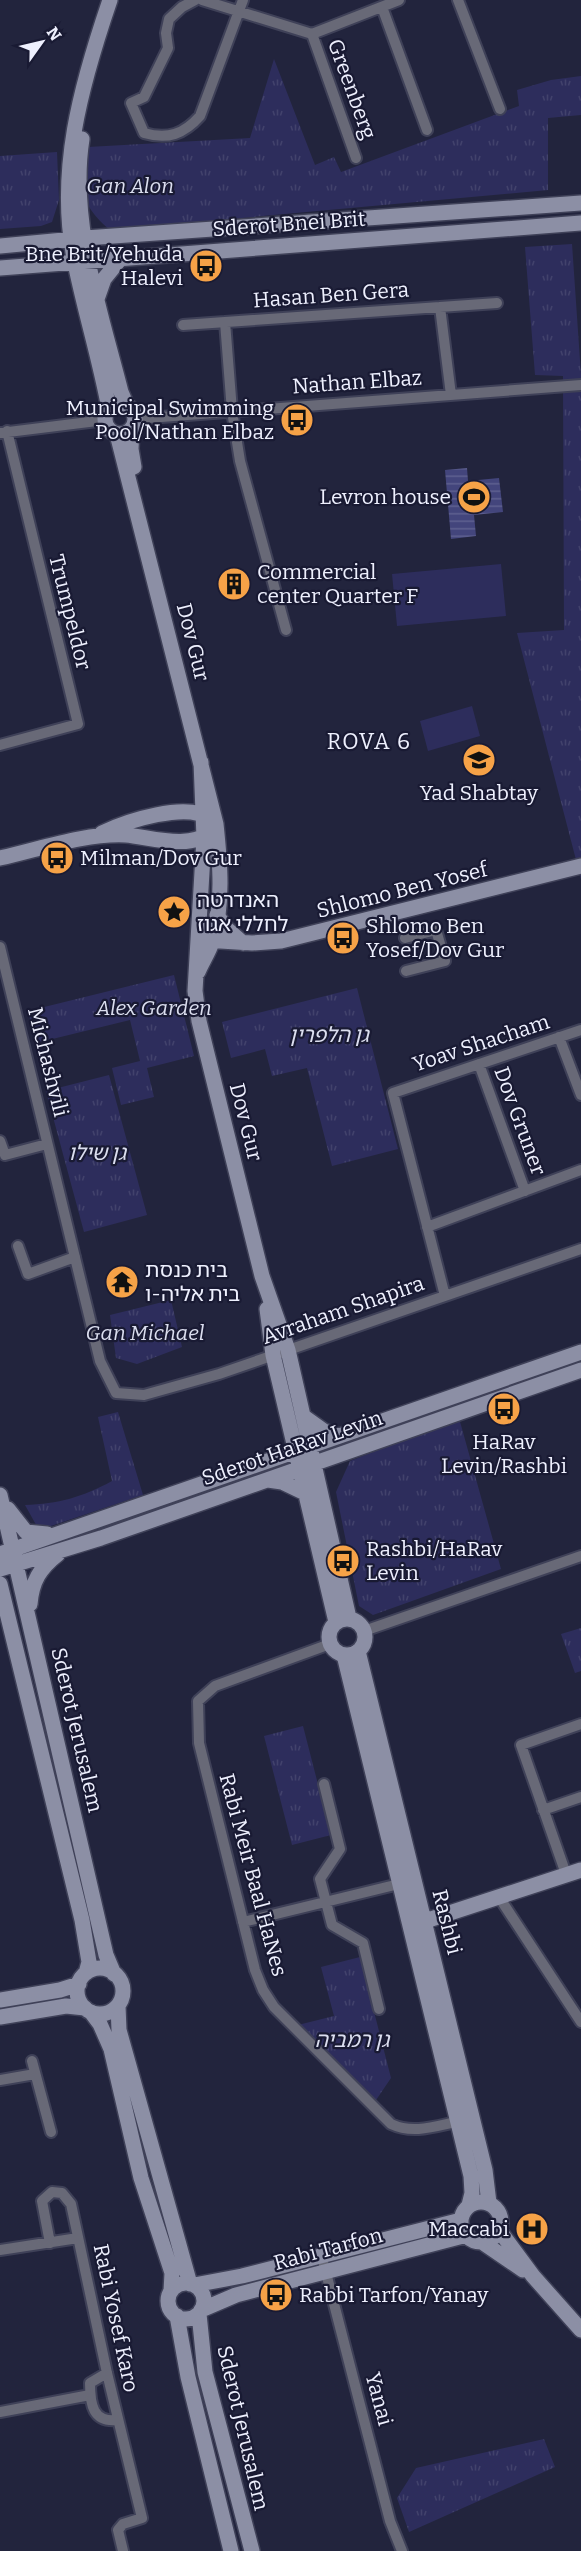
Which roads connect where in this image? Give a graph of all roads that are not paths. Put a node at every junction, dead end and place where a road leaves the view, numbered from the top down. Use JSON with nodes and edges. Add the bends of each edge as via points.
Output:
{"nodes":[{"id":1,"x":110,"y":0,"type":"edge"},
{"id":2,"x":119,"y":0,"type":"edge"},
{"id":3,"x":195,"y":0,"type":"edge"},
{"id":4,"x":202,"y":0,"type":"edge"},
{"id":5,"x":458,"y":0,"type":"edge"},
{"id":6,"x":390,"y":3,"type":"edge"},
{"id":7,"x":241,"y":5,"type":"edge"},
{"id":8,"x":312,"y":34,"type":"junction"},
{"id":9,"x":500,"y":109,"type":"dead end"},
{"id":10,"x":427,"y":130,"type":"dead end"},
{"id":11,"x":356,"y":158,"type":"dead end"},
{"id":12,"x":581,"y":203,"type":"edge"},
{"id":13,"x":75,"y":211,"type":"junction"},
{"id":14,"x":581,"y":223,"type":"edge"},
{"id":15,"x":113,"y":236,"type":"junction"},
{"id":16,"x":78,"y":239,"type":"junction"},
{"id":17,"x":36,"y":243,"type":"junction"},
{"id":18,"x":0,"y":246,"type":"edge"},
{"id":19,"x":121,"y":258,"type":"junction"},
{"id":20,"x":81,"y":261,"type":"junction"},
{"id":21,"x":0,"y":268,"type":"edge"},
{"id":22,"x":97,"y":299,"type":"junction"},
{"id":23,"x":497,"y":303,"type":"dead end"},
{"id":24,"x":440,"y":307,"type":"junction"},
{"id":25,"x":225,"y":322,"type":"junction"},
{"id":26,"x":183,"y":325,"type":"dead end"},
{"id":27,"x":581,"y":385,"type":"edge"},
{"id":28,"x":451,"y":395,"type":"junction"},
{"id":29,"x":232,"y":411,"type":"junction"},
{"id":30,"x":107,"y":415,"type":"junction"},
{"id":31,"x":128,"y":422,"type":"junction"},
{"id":32,"x":3,"y":432,"type":"edge"},
{"id":33,"x":286,"y":630,"type":"dead end"},
{"id":34,"x":0,"y":744,"type":"edge"},
{"id":35,"x":201,"y":762,"type":"junction"},
{"id":36,"x":202,"y":788,"type":"junction"},
{"id":37,"x":176,"y":812,"type":"junction"},
{"id":38,"x":202,"y":812,"type":"junction"},
{"id":39,"x":216,"y":824,"type":"junction"},
{"id":40,"x":94,"y":836,"type":"junction"},
{"id":41,"x":204,"y":838,"type":"junction"},
{"id":42,"x":180,"y":841,"type":"junction"},
{"id":43,"x":0,"y":858,"type":"edge"},
{"id":44,"x":202,"y":862,"type":"junction"},
{"id":45,"x":581,"y":866,"type":"edge"},
{"id":46,"x":217,"y":915,"type":"junction"},
{"id":47,"x":405,"y":938,"type":"dead end"},
{"id":48,"x":196,"y":939,"type":"junction"},
{"id":49,"x":212,"y":941,"type":"junction"},
{"id":50,"x":243,"y":943,"type":"junction"},
{"id":51,"x":0,"y":948,"type":"edge"},
{"id":52,"x":406,"y":971,"type":"dead end"},
{"id":53,"x":195,"y":977,"type":"junction"},
{"id":54,"x":581,"y":1030,"type":"edge"},
{"id":55,"x":559,"y":1037,"type":"junction"},
{"id":56,"x":479,"y":1064,"type":"junction"},
{"id":57,"x":581,"y":1095,"type":"edge"},
{"id":58,"x":0,"y":1141,"type":"edge"},
{"id":59,"x":47,"y":1144,"type":"junction"},
{"id":60,"x":581,"y":1170,"type":"edge"},
{"id":61,"x":525,"y":1191,"type":"junction"},
{"id":62,"x":428,"y":1227,"type":"junction"},
{"id":63,"x":18,"y":1246,"type":"dead end"},
{"id":64,"x":581,"y":1249,"type":"edge"},
{"id":65,"x":75,"y":1257,"type":"junction"},
{"id":66,"x":445,"y":1296,"type":"junction"},
{"id":67,"x":581,"y":1352,"type":"edge"},
{"id":68,"x":281,"y":1353,"type":"junction"},
{"id":69,"x":581,"y":1370,"type":"edge"},
{"id":70,"x":116,"y":1393,"type":"joint"},
{"id":71,"x":303,"y":1416,"type":"junction"},
{"id":72,"x":337,"y":1436,"type":"junction"},
{"id":73,"x":303,"y":1448,"type":"junction"},
{"id":74,"x":336,"y":1456,"type":"junction"},
{"id":75,"x":307,"y":1465,"type":"junction"},
{"id":76,"x":265,"y":1479,"type":"junction"},
{"id":77,"x":0,"y":1494,"type":"edge"},
{"id":78,"x":314,"y":1496,"type":"junction"},
{"id":79,"x":56,"y":1534,"type":"junction"},
{"id":80,"x":63,"y":1550,"type":"junction"},
{"id":81,"x":10,"y":1556,"type":"edge"},
{"id":82,"x":581,"y":1556,"type":"edge"},
{"id":83,"x":0,"y":1569,"type":"edge"},
{"id":84,"x":0,"y":1584,"type":"edge"},
{"id":85,"x":0,"y":1609,"type":"edge"},
{"id":86,"x":30,"y":1618,"type":"junction"},
{"id":87,"x":342,"y":1620,"type":"junction"},
{"id":88,"x":11,"y":1630,"type":"junction"},
{"id":89,"x":364,"y":1631,"type":"junction"},
{"id":90,"x":330,"y":1644,"type":"junction"},
{"id":91,"x":351,"y":1653,"type":"junction"},
{"id":92,"x":581,"y":1724,"type":"edge"},
{"id":93,"x":324,"y":1784,"type":"dead end"},
{"id":94,"x":581,"y":1797,"type":"edge"},
{"id":95,"x":543,"y":1810,"type":"junction"},
{"id":96,"x":574,"y":1872,"type":"edge"},
{"id":97,"x":399,"y":1884,"type":"junction"},
{"id":98,"x":499,"y":1896,"type":"junction"},
{"id":99,"x":326,"y":1902,"type":"junction"},
{"id":100,"x":425,"y":1921,"type":"junction"},
{"id":101,"x":243,"y":1922,"type":"junction"},
{"id":102,"x":410,"y":1926,"type":"junction"},
{"id":103,"x":114,"y":1974,"type":"junction"},
{"id":104,"x":82,"y":1978,"type":"junction"},
{"id":105,"x":0,"y":2000,"type":"edge"},
{"id":106,"x":118,"y":2006,"type":"junction"},
{"id":107,"x":379,"y":2009,"type":"dead end"},
{"id":108,"x":88,"y":2010,"type":"junction"},
{"id":109,"x":0,"y":2017,"type":"edge"},
{"id":110,"x":581,"y":2022,"type":"edge"},
{"id":111,"x":32,"y":2061,"type":"dead end"},
{"id":112,"x":35,"y":2074,"type":"junction"},
{"id":113,"x":0,"y":2080,"type":"edge"},
{"id":114,"x":456,"y":2122,"type":"junction"},
{"id":115,"x":51,"y":2132,"type":"dead end"},
{"id":116,"x":489,"y":2203,"type":"junction"},
{"id":117,"x":469,"y":2205,"type":"junction"},
{"id":118,"x":461,"y":2220,"type":"junction"},
{"id":119,"x":499,"y":2230,"type":"junction"},
{"id":120,"x":466,"y":2235,"type":"junction"},
{"id":121,"x":78,"y":2238,"type":"junction"},
{"id":122,"x":482,"y":2242,"type":"junction"},
{"id":123,"x":50,"y":2243,"type":"junction"},
{"id":124,"x":0,"y":2250,"type":"edge"},
{"id":125,"x":323,"y":2263,"type":"junction"},
{"id":126,"x":533,"y":2276,"type":"junction"},
{"id":127,"x":192,"y":2285,"type":"junction"},
{"id":128,"x":171,"y":2291,"type":"junction"},
{"id":129,"x":200,"y":2312,"type":"junction"},
{"id":130,"x":177,"y":2316,"type":"junction"},
{"id":131,"x":581,"y":2330,"type":"edge"},
{"id":132,"x":107,"y":2373,"type":"junction"},
{"id":133,"x":90,"y":2395,"type":"junction"},
{"id":134,"x":0,"y":2412,"type":"edge"},
{"id":135,"x":118,"y":2420,"type":"junction"},
{"id":136,"x":123,"y":2551,"type":"edge"},
{"id":137,"x":231,"y":2551,"type":"edge"},
{"id":138,"x":252,"y":2551,"type":"edge"},
{"id":139,"x":402,"y":2551,"type":"edge"}],
"edges":[{"from":1,"to":13,"type":"street","via":[[87,65],[71,146],[68,169]]},
{"from":2,"to":13,"type":"street","via":[[94,69]]},
{"from":3,"to":7,"type":"street","via":[[169,19],[168,48],[144,98],[131,103],[144,133],[157,137],[180,133],[200,116]]},
{"from":4,"to":7,"type":"street"},
{"from":5,"to":9,"type":"street"},
{"from":6,"to":8,"type":"street"},
{"from":6,"to":10,"type":"street"},
{"from":7,"to":8,"type":"street"},
{"from":8,"to":11,"type":"street","name":"Greenberg"},
{"from":12,"to":15,"type":"street","name":"Sderot Bnei Brit"},
{"from":13,"to":15,"type":"street"},
{"from":13,"to":16,"type":"street","name":"Dov Gur"},
{"from":13,"to":17,"type":"street","via":[[56,233]]},
{"from":14,"to":19,"type":"street","name":"Sderot Bnei Brit"},
{"from":15,"to":16,"type":"street","name":"Sderot Bnei Brit"},
{"from":16,"to":17,"type":"street","name":"Sderot Bnei Brit"},
{"from":16,"to":20,"type":"street","name":"Dov Gur"},
{"from":17,"to":18,"type":"street","name":"Sderot Bnei Brit"},
{"from":19,"to":20,"type":"street","name":"Sderot Bnei Brit"},
{"from":19,"to":22,"type":"street","via":[[104,279]]},
{"from":20,"to":21,"type":"street","name":"Sderot Bnei Brit"},
{"from":20,"to":22,"type":"street","name":"Dov Gur"},
{"from":20,"to":30,"type":"street","name":"Dov Gur"},
{"from":22,"to":31,"type":"street","name":"Dov Gur"},
{"from":23,"to":24,"type":"street","name":"Hasan Ben Gera"},
{"from":24,"to":25,"type":"street","name":"Hasan Ben Gera"},
{"from":24,"to":28,"type":"street","name":"Hasan Ben Gera"},
{"from":25,"to":26,"type":"street","name":"Hasan Ben Gera"},
{"from":25,"to":29,"type":"street","name":"Hasan Ben Gera"},
{"from":27,"to":28,"type":"street","name":"Nathan Elbaz"},
{"from":28,"to":29,"type":"street","name":"Nathan Elbaz"},
{"from":29,"to":31,"type":"street","name":"Nathan Elbaz"},
{"from":29,"to":33,"type":"street","name":"Hasan Ben Gera","via":[[240,462]]},
{"from":30,"to":31,"type":"street","via":[[108,428]]},
{"from":30,"to":31,"type":"street","via":[[118,404]]},
{"from":30,"to":32,"type":"street"},
{"from":31,"to":35,"type":"street","name":"Dov Gur","via":[[138,520]]},
{"from":32,"to":34,"type":"street","name":"Trumpeldor","via":[[78,724]]},
{"from":35,"to":36,"type":"street","name":"Dov Gur"},
{"from":35,"to":39,"type":"street","name":"Dov Gur"},
{"from":36,"to":37,"type":"street"},
{"from":36,"to":38,"type":"street","name":"Dov Gur"},
{"from":37,"to":38,"type":"street"},
{"from":37,"to":40,"type":"street","via":[[137,820]]},
{"from":38,"to":39,"type":"street"},
{"from":38,"to":41,"type":"street","name":"Dov Gur"},
{"from":39,"to":41,"type":"street"},
{"from":39,"to":46,"type":"street","name":"Dov Gur","via":[[220,875]]},
{"from":40,"to":42,"type":"street"},
{"from":40,"to":43,"type":"street"},
{"from":41,"to":42,"type":"street"},
{"from":41,"to":44,"type":"street","name":"Dov Gur"},
{"from":42,"to":44,"type":"street"},
{"from":44,"to":48,"type":"street","name":"Dov Gur"},
{"from":45,"to":50,"type":"street","name":"Shlomo Ben Yosef","via":[[281,941]]},
{"from":46,"to":49,"type":"street","name":"Dov Gur"},
{"from":46,"to":50,"type":"street"},
{"from":47,"to":52,"type":"street","via":[[436,930],[445,961]]},
{"from":48,"to":49,"type":"street","name":"Shlomo Ben Yosef"},
{"from":48,"to":53,"type":"street","name":"Dov Gur"},
{"from":49,"to":50,"type":"street","name":"Shlomo Ben Yosef"},
{"from":49,"to":53,"type":"street","name":"Dov Gur"},
{"from":51,"to":59,"type":"street","name":"Michashvili"},
{"from":53,"to":68,"type":"street","name":"Dov Gur","via":[[199,1021]]},
{"from":54,"to":55,"type":"street","name":"Yoav Shacham"},
{"from":55,"to":56,"type":"street","name":"Yoav Shacham"},
{"from":55,"to":57,"type":"street"},
{"from":56,"to":61,"type":"street","name":"Dov Gruner"},
{"from":56,"to":62,"type":"street","name":"Yoav Shacham","via":[[393,1093]]},
{"from":58,"to":59,"type":"street","via":[[5,1155]]},
{"from":59,"to":65,"type":"street","name":"Michashvili"},
{"from":60,"to":61,"type":"street"},
{"from":61,"to":62,"type":"street"},
{"from":62,"to":66,"type":"street"},
{"from":63,"to":65,"type":"street","via":[[28,1274]]},
{"from":64,"to":66,"type":"street","name":"Avraham Shapira"},
{"from":65,"to":70,"type":"street","name":"Michashvili","via":[[100,1361]]},
{"from":66,"to":68,"type":"street","name":"Avraham Shapira"},
{"from":67,"to":72,"type":"street","name":"Sderot HaRav Levin"},
{"from":68,"to":70,"type":"street","name":"Avraham Shapira","via":[[144,1395]]},
{"from":68,"to":71,"type":"street","name":"Dov Gur"},
{"from":68,"to":73,"type":"street","name":"Dov Gur"},
{"from":69,"to":74,"type":"street","name":"Sderot HaRav Levin"},
{"from":71,"to":72,"type":"street"},
{"from":71,"to":73,"type":"street","name":"Dov Gur"},
{"from":72,"to":73,"type":"street","name":"Sderot HaRav Levin"},
{"from":73,"to":75,"type":"street"},
{"from":73,"to":79,"type":"street","name":"Sderot HaRav Levin"},
{"from":74,"to":75,"type":"street","name":"Sderot HaRav Levin"},
{"from":74,"to":78,"type":"street"},
{"from":75,"to":76,"type":"street","name":"Sderot HaRav Levin"},
{"from":75,"to":78,"type":"street"},
{"from":76,"to":78,"type":"street"},
{"from":76,"to":80,"type":"street","name":"Sderot HaRav Levin"},
{"from":77,"to":79,"type":"street","via":[[14,1520],[26,1532]]},
{"from":77,"to":81,"type":"street","name":"Sderot Jerusalem"},
{"from":78,"to":87,"type":"street"},
{"from":79,"to":81,"type":"street","name":"Sderot HaRav Levin"},
{"from":80,"to":81,"type":"street","name":"Sderot HaRav Levin"},
{"from":80,"to":86,"type":"street","via":[[39,1570],[31,1589]]},
{"from":81,"to":83,"type":"street"},
{"from":81,"to":86,"type":"street","name":"Sderot Jerusalem"},
{"from":82,"to":89,"type":"street"},
{"from":84,"to":88,"type":"street","name":"Sderot Jerusalem"},
{"from":85,"to":88,"type":"street"},
{"from":86,"to":103,"type":"street","name":"Sderot Jerusalem","via":[[106,1955]]},
{"from":87,"to":89,"type":"street","via":[[358,1623]]},
{"from":87,"to":90,"type":"street","via":[[329,1632]]},
{"from":88,"to":104,"type":"street","name":"Sderot Jerusalem","via":[[82,1920],[89,1962]]},
{"from":89,"to":91,"type":"street","via":[[364,1642]]},
{"from":90,"to":91,"type":"street"},
{"from":90,"to":101,"type":"street","name":"Rabi Meir Baal HaNes","via":[[215,1686],[198,1701],[199,1743]]},
{"from":91,"to":97,"type":"street","name":"Rashbi"},
{"from":91,"to":100,"type":"street","name":"Rashbi"},
{"from":92,"to":95,"type":"street","via":[[521,1745]]},
{"from":93,"to":99,"type":"street","via":[[340,1849],[320,1879]]},
{"from":94,"to":95,"type":"street"},
{"from":95,"to":96,"type":"street"},
{"from":96,"to":98,"type":"street"},
{"from":97,"to":99,"type":"street"},
{"from":97,"to":102,"type":"street","name":"Rashbi"},
{"from":98,"to":100,"type":"street"},
{"from":98,"to":110,"type":"street"},
{"from":99,"to":101,"type":"street"},
{"from":99,"to":107,"type":"street","via":[[332,1925],[363,1943]]},
{"from":100,"to":102,"type":"street"},
{"from":100,"to":116,"type":"street","name":"Rashbi","via":[[485,2170]]},
{"from":101,"to":114,"type":"street","name":"Rabi Meir Baal HaNes","via":[[255,1970],[274,2007],[391,2124],[403,2130],[416,2130]]},
{"from":102,"to":114,"type":"street","name":"Rashbi"},
{"from":103,"to":104,"type":"street","via":[[100,1969]]},
{"from":103,"to":106,"type":"street","via":[[123,1989]]},
{"from":104,"to":105,"type":"street","via":[[60,1990]]},
{"from":104,"to":108,"type":"street","via":[[78,1994]]},
{"from":106,"to":108,"type":"street","via":[[103,2014]]},
{"from":106,"to":127,"type":"street","via":[[119,2030]]},
{"from":108,"to":109,"type":"street","via":[[66,2006]]},
{"from":108,"to":128,"type":"street","via":[[100,2024],[111,2049],[141,2178],[172,2273]]},
{"from":111,"to":112,"type":"street"},
{"from":112,"to":113,"type":"street"},
{"from":112,"to":115,"type":"street"},
{"from":114,"to":117,"type":"street","name":"Rashbi","via":[[472,2183]]},
{"from":116,"to":117,"type":"street"},
{"from":116,"to":119,"type":"street","via":[[501,2218]]},
{"from":117,"to":118,"type":"street"},
{"from":118,"to":120,"type":"street"},
{"from":118,"to":125,"type":"street","name":"Rabi Tarfon"},
{"from":119,"to":122,"type":"street"},
{"from":119,"to":126,"type":"street"},
{"from":120,"to":122,"type":"street"},
{"from":120,"to":125,"type":"street","name":"Rabi Tarfon"},
{"from":121,"to":123,"type":"street"},
{"from":121,"to":123,"type":"street","name":"Rabi Yosef Karo","via":[[68,2198],[52,2192],[41,2205]]},
{"from":121,"to":132,"type":"street","name":"Rabi Yosef Karo"},
{"from":122,"to":126,"type":"street"},
{"from":123,"to":124,"type":"street"},
{"from":125,"to":127,"type":"street","name":"Rabi Tarfon"},
{"from":125,"to":129,"type":"street","name":"Rabi Tarfon"},
{"from":125,"to":139,"type":"street","name":"Yanai","via":[[390,2521]]},
{"from":126,"to":131,"type":"street"},
{"from":127,"to":128,"type":"street","via":[[180,2285]]},
{"from":127,"to":129,"type":"street","via":[[203,2296]]},
{"from":128,"to":130,"type":"street","via":[[169,2307]]},
{"from":129,"to":130,"type":"street","via":[[186,2319]]},
{"from":129,"to":138,"type":"street","name":"Sderot Jerusalem","via":[[205,2372]]},
{"from":130,"to":137,"type":"street","name":"Sderot Jerusalem"},
{"from":132,"to":133,"type":"street","via":[[90,2383]]},
{"from":132,"to":135,"type":"street","name":"Rabi Yosef Karo"},
{"from":133,"to":134,"type":"street"},
{"from":133,"to":135,"type":"street","via":[[99,2418]]},
{"from":135,"to":136,"type":"street","name":"Rabi Yosef Karo","via":[[142,2518],[123,2524],[118,2530]]}]}
